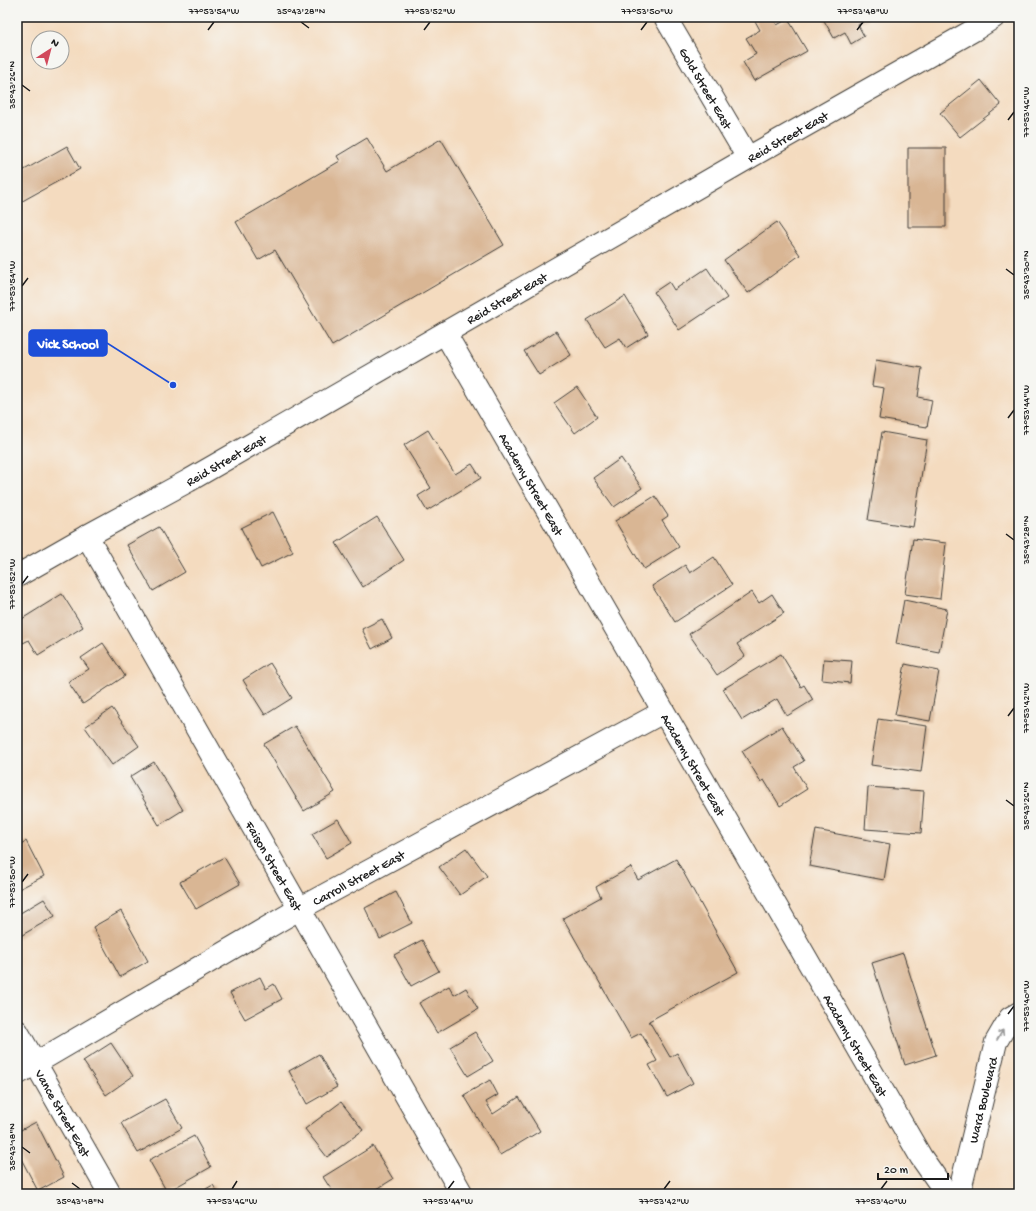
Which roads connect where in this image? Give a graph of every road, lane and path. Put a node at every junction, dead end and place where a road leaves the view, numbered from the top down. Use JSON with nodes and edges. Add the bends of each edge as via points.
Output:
{"nodes":[{"id":1,"x":665,"y":17,"type":"edge"},
{"id":2,"x":994,"y":17,"type":"edge"},
{"id":3,"x":748,"y":158,"type":"junction"},
{"id":4,"x":445,"y":333,"type":"junction"},
{"id":5,"x":87,"y":536,"type":"junction"},
{"id":6,"x":17,"y":576,"type":"edge"},
{"id":7,"x":663,"y":712,"type":"junction"},
{"id":8,"x":299,"y":909,"type":"junction"},
{"id":9,"x":1019,"y":1013,"type":"edge"},
{"id":10,"x":17,"y":1031,"type":"edge"},
{"id":11,"x":26,"y":1069,"type":"edge"},
{"id":12,"x":110,"y":1194,"type":"edge"},
{"id":13,"x":462,"y":1194,"type":"edge"},
{"id":14,"x":947,"y":1194,"type":"edge"},
{"id":15,"x":959,"y":1194,"type":"edge"}],
"edges":[{"from":1,"to":3,"type":"street","name":"Gold Street East"},
{"from":2,"to":3,"type":"street","name":"Reid Street East"},
{"from":3,"to":4,"type":"street","name":"Reid Street East"},
{"from":4,"to":5,"type":"street","name":"Reid Street East"},
{"from":4,"to":7,"type":"street","name":"Academy Street East"},
{"from":5,"to":6,"type":"street","name":"Reid Street East"},
{"from":5,"to":8,"type":"street","name":"Faison Street East"},
{"from":7,"to":8,"type":"street","name":"Carroll Street East"},
{"from":7,"to":14,"type":"street","name":"Academy Street East","via":[[920,1157]]},
{"from":8,"to":11,"type":"street","name":"Carroll Street East"},
{"from":8,"to":13,"type":"street","name":"Faison Street East"},
{"from":15,"to":9,"type":"street","name":"Ward Boulevard","one_way":true,"via":[[996,1042],[1010,1018]]},
{"from":10,"to":11,"type":"street","name":"Vance Street East"},
{"from":11,"to":12,"type":"street","name":"Vance Street East"}]}
